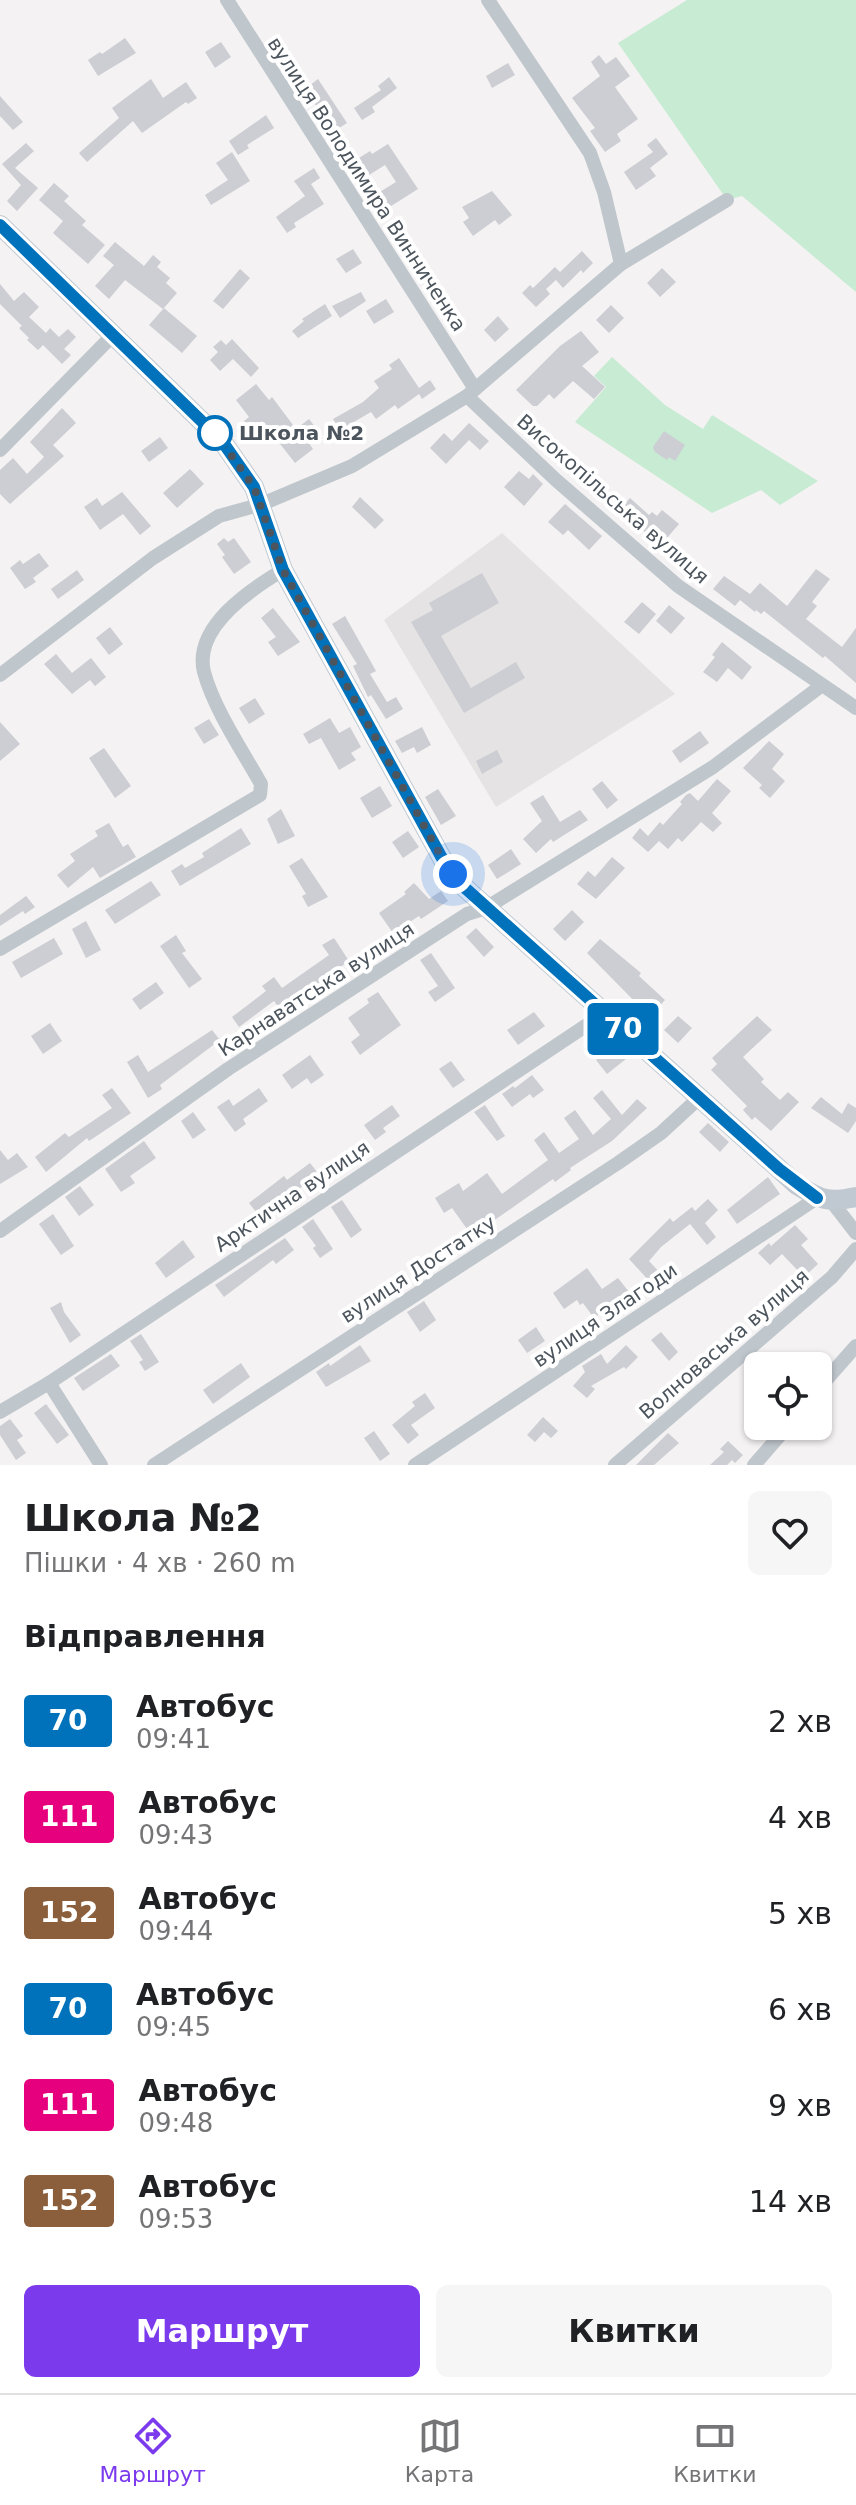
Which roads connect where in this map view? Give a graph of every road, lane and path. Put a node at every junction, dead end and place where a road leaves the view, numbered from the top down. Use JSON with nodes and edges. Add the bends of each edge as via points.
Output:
{"nodes":[{"id":1,"x":227,"y":0,"type":"edge"},
{"id":2,"x":488,"y":0,"type":"edge"},
{"id":3,"x":727,"y":200,"type":"dead end"},
{"id":4,"x":0,"y":225,"type":"edge"},
{"id":5,"x":621,"y":264,"type":"junction"},
{"id":6,"x":113,"y":335,"type":"junction"},
{"id":7,"x":471,"y":392,"type":"junction"},
{"id":8,"x":0,"y":450,"type":"edge"},
{"id":9,"x":262,"y":504,"type":"junction"},
{"id":10,"x":283,"y":570,"type":"junction"},
{"id":11,"x":0,"y":675,"type":"edge"},
{"id":12,"x":821,"y":686,"type":"junction"},
{"id":13,"x":856,"y":708,"type":"edge"},
{"id":14,"x":486,"y":908,"type":"junction"},
{"id":15,"x":0,"y":949,"type":"edge"},
{"id":16,"x":605,"y":1013,"type":"junction"},
{"id":17,"x":699,"y":1098,"type":"junction"},
{"id":18,"x":856,"y":1197,"type":"edge"},
{"id":19,"x":825,"y":1200,"type":"junction"},
{"id":20,"x":0,"y":1231,"type":"edge"},
{"id":21,"x":856,"y":1233,"type":"edge"},
{"id":22,"x":856,"y":1249,"type":"edge"},
{"id":23,"x":856,"y":1346,"type":"edge"},
{"id":24,"x":832,"y":1373,"type":"edge"},
{"id":25,"x":49,"y":1383,"type":"junction"},
{"id":26,"x":0,"y":1412,"type":"edge"},
{"id":27,"x":776,"y":1440,"type":"edge"},
{"id":28,"x":101,"y":1465,"type":"edge"},
{"id":29,"x":154,"y":1465,"type":"edge"},
{"id":30,"x":415,"y":1465,"type":"edge"},
{"id":31,"x":615,"y":1465,"type":"edge"},
{"id":32,"x":754,"y":1465,"type":"edge"}],
"edges":[{"from":1,"to":7,"type":"street","name":"вулиця Володимира Винниченка"},
{"from":2,"to":5,"type":"street","via":[[590,153]]},
{"from":3,"to":5,"type":"street"},
{"from":4,"to":6,"type":"street"},
{"from":5,"to":7,"type":"street"},
{"from":6,"to":8,"type":"street"},
{"from":6,"to":9,"type":"street","via":[[222,441]]},
{"from":7,"to":9,"type":"street","via":[[352,466]]},
{"from":7,"to":12,"type":"street","name":"Високопільська вулиця","via":[[556,480],[678,586]]},
{"from":9,"to":10,"type":"street"},
{"from":9,"to":11,"type":"street","via":[[219,516],[153,558]]},
{"from":10,"to":14,"type":"street","via":[[443,860]]},
{"from":10,"to":15,"type":"street","via":[[229,608],[206,642],[204,670],[261,784],[260,795]]},
{"from":12,"to":13,"type":"street","name":"Високопільська вулиця"},
{"from":12,"to":14,"type":"street","name":"Карнаватська вулиця","via":[[713,767]]},
{"from":14,"to":16,"type":"street"},
{"from":14,"to":20,"type":"street","name":"Карнаватська вулиця","via":[[467,914],[228,1069]]},
{"from":16,"to":17,"type":"street"},
{"from":16,"to":25,"type":"street","name":"Арктична вулиця"},
{"from":17,"to":19,"type":"street","via":[[797,1185]]},
{"from":17,"to":29,"type":"street","name":"вулиця Достатку","via":[[618,1163]]},
{"from":18,"to":19,"type":"street"},
{"from":19,"to":21,"type":"street"},
{"from":19,"to":30,"type":"street","name":"вулиця Злагоди"},
{"from":22,"to":31,"type":"street","name":"Волноваська вулиця","via":[[832,1277]]},
{"from":23,"to":24,"type":"street"},
{"from":25,"to":26,"type":"street","name":"Арктична вулиця"},
{"from":25,"to":28,"type":"street"},
{"from":27,"to":32,"type":"street"}]}
